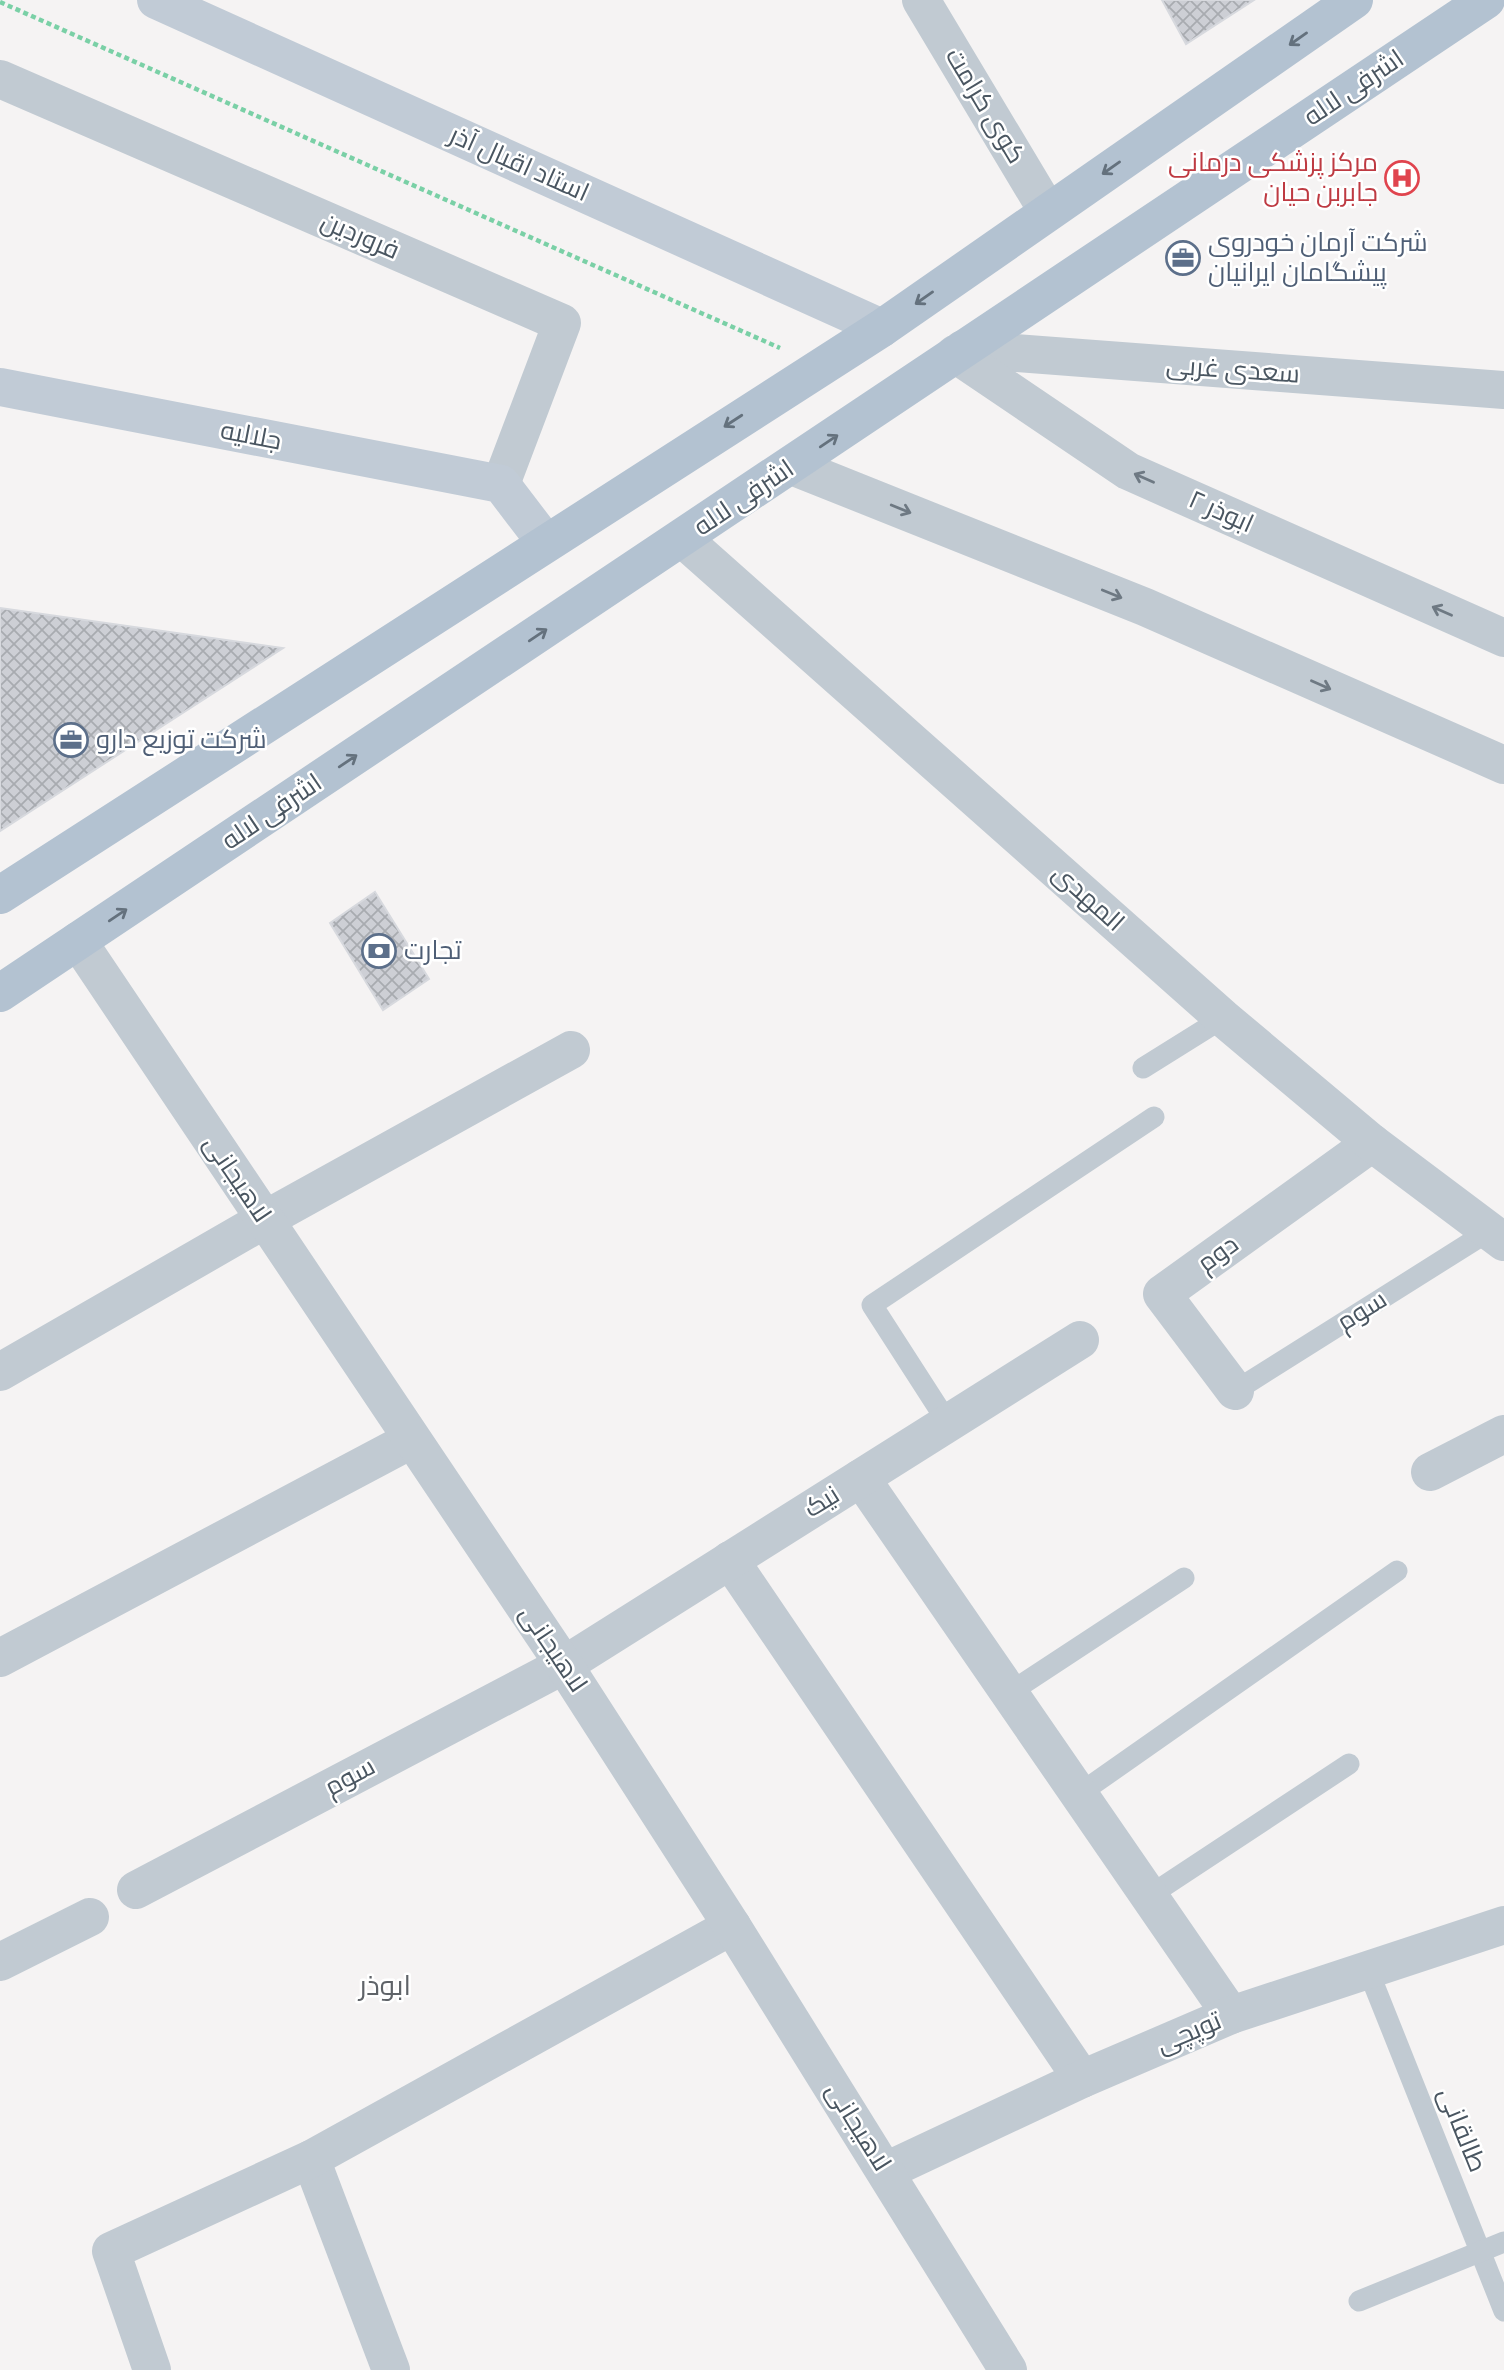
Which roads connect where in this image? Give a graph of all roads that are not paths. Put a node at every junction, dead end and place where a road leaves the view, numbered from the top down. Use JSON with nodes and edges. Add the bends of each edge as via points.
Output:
{"nodes":[{"id":1,"x":156,"y":0,"type":"edge"},
{"id":2,"x":921,"y":0,"type":"edge"},
{"id":3,"x":1354,"y":0,"type":"edge"},
{"id":4,"x":1486,"y":0,"type":"edge"},
{"id":5,"x":0,"y":79,"type":"edge"},
{"id":6,"x":1048,"y":212,"type":"junction"},
{"id":7,"x":881,"y":328,"type":"junction"},
{"id":8,"x":959,"y":352,"type":"junction"},
{"id":9,"x":0,"y":387,"type":"edge"},
{"id":10,"x":1504,"y":390,"type":"edge"},
{"id":11,"x":792,"y":466,"type":"junction"},
{"id":12,"x":501,"y":484,"type":"junction"},
{"id":13,"x":683,"y":538,"type":"junction"},
{"id":14,"x":546,"y":542,"type":"junction"},
{"id":15,"x":1504,"y":638,"type":"edge"},
{"id":16,"x":1504,"y":765,"type":"edge"},
{"id":17,"x":0,"y":895,"type":"edge"},
{"id":18,"x":78,"y":941,"type":"junction"},
{"id":19,"x":0,"y":993,"type":"edge"},
{"id":20,"x":1223,"y":1018,"type":"junction"},
{"id":21,"x":571,"y":1050,"type":"dead end"},
{"id":22,"x":1143,"y":1068,"type":"dead end"},
{"id":23,"x":1154,"y":1117,"type":"dead end"},
{"id":24,"x":1372,"y":1143,"type":"junction"},
{"id":25,"x":264,"y":1220,"type":"junction"},
{"id":26,"x":1497,"y":1237,"type":"edge"},
{"id":27,"x":1080,"y":1340,"type":"dead end"},
{"id":28,"x":0,"y":1372,"type":"edge"},
{"id":29,"x":1235,"y":1391,"type":"joint"},
{"id":30,"x":948,"y":1423,"type":"junction"},
{"id":31,"x":1504,"y":1434,"type":"edge"},
{"id":32,"x":411,"y":1440,"type":"junction"},
{"id":33,"x":1430,"y":1472,"type":"dead end"},
{"id":34,"x":861,"y":1478,"type":"junction"},
{"id":35,"x":730,"y":1560,"type":"junction"},
{"id":36,"x":1397,"y":1571,"type":"dead end"},
{"id":37,"x":1184,"y":1578,"type":"dead end"},
{"id":38,"x":0,"y":1658,"type":"edge"},
{"id":39,"x":564,"y":1665,"type":"junction"},
{"id":40,"x":1009,"y":1693,"type":"junction"},
{"id":41,"x":1349,"y":1764,"type":"dead end"},
{"id":42,"x":1079,"y":1794,"type":"junction"},
{"id":43,"x":136,"y":1890,"type":"dead end"},
{"id":44,"x":1149,"y":1896,"type":"junction"},
{"id":45,"x":90,"y":1917,"type":"dead end"},
{"id":46,"x":1504,"y":1925,"type":"edge"},
{"id":47,"x":732,"y":1926,"type":"junction"},
{"id":48,"x":0,"y":1962,"type":"edge"},
{"id":49,"x":1368,"y":1970,"type":"junction"},
{"id":50,"x":1231,"y":2015,"type":"junction"},
{"id":51,"x":1082,"y":2079,"type":"junction"},
{"id":52,"x":312,"y":2159,"type":"junction"},
{"id":53,"x":886,"y":2171,"type":"junction"},
{"id":54,"x":1504,"y":2242,"type":"edge"},
{"id":55,"x":1480,"y":2250,"type":"junction"},
{"id":56,"x":1359,"y":2301,"type":"dead end"},
{"id":57,"x":1504,"y":2311,"type":"edge"},
{"id":58,"x":152,"y":2370,"type":"edge"},
{"id":59,"x":391,"y":2370,"type":"edge"},
{"id":60,"x":1008,"y":2370,"type":"edge"}],
"edges":[{"from":1,"to":7,"type":"main road","name":"استاد اقبال آذر"},
{"from":2,"to":6,"type":"street","name":"کوی کرامت"},
{"from":3,"to":6,"type":"main road","one_way":true},
{"from":4,"to":8,"type":"main road","name":"اشرفی لاله"},
{"from":5,"to":12,"type":"street","name":"فروردین","via":[[562,323]]},
{"from":6,"to":7,"type":"main road","one_way":true},
{"from":7,"to":14,"type":"main road","one_way":true},
{"from":8,"to":10,"type":"street","name":"سعدی غربی"},
{"from":11,"to":8,"type":"main road","name":"اشرفی لاله","one_way":true},
{"from":15,"to":8,"type":"street","name":"ابوذر ۲","one_way":true,"via":[[1128,471]]},
{"from":9,"to":12,"type":"main road","name":"جلالیه"},
{"from":11,"to":13,"type":"main road","name":"اشرفی لاله"},
{"from":11,"to":16,"type":"street","one_way":true,"via":[[1145,607]]},
{"from":12,"to":14,"type":"main road"},
{"from":18,"to":13,"type":"main road","name":"اشرفی لاله","one_way":true},
{"from":13,"to":20,"type":"street","name":"المهدی"},
{"from":14,"to":17,"type":"main road"},
{"from":18,"to":19,"type":"main road","name":"اشرفی لاله"},
{"from":18,"to":25,"type":"street","name":"لاهیجانی"},
{"from":20,"to":22,"type":"lane"},
{"from":20,"to":24,"type":"street","name":"المهدی"},
{"from":21,"to":25,"type":"street"},
{"from":23,"to":30,"type":"lane","via":[[872,1305]]},
{"from":24,"to":26,"type":"street","name":"المهدی"},
{"from":24,"to":29,"type":"street","name":"دوم","via":[[1161,1294]]},
{"from":25,"to":28,"type":"street"},
{"from":25,"to":32,"type":"street","name":"لاهیجانی"},
{"from":26,"to":29,"type":"lane","name":"سوم"},
{"from":27,"to":30,"type":"street","name":"نیک"},
{"from":30,"to":34,"type":"street","name":"نیک"},
{"from":31,"to":33,"type":"street"},
{"from":32,"to":38,"type":"street"},
{"from":32,"to":39,"type":"street","name":"لاهیجانی"},
{"from":34,"to":35,"type":"street","name":"نیک"},
{"from":34,"to":40,"type":"street"},
{"from":35,"to":39,"type":"street","name":"نیک"},
{"from":35,"to":51,"type":"street"},
{"from":36,"to":42,"type":"lane"},
{"from":37,"to":40,"type":"lane"},
{"from":39,"to":43,"type":"street","name":"سوم"},
{"from":39,"to":47,"type":"street","name":"لاهیجانی"},
{"from":40,"to":42,"type":"street"},
{"from":41,"to":44,"type":"lane"},
{"from":42,"to":44,"type":"street"},
{"from":44,"to":50,"type":"street"},
{"from":45,"to":48,"type":"street"},
{"from":46,"to":49,"type":"street","name":"توپچی"},
{"from":47,"to":52,"type":"street"},
{"from":47,"to":53,"type":"street","name":"لاهیجانی"},
{"from":49,"to":50,"type":"street","name":"توپچی"},
{"from":49,"to":55,"type":"lane","name":"طالقانی"},
{"from":50,"to":51,"type":"street","name":"توپچی"},
{"from":51,"to":53,"type":"street","name":"توپچی"},
{"from":52,"to":58,"type":"street","via":[[111,2251]]},
{"from":52,"to":59,"type":"street"},
{"from":53,"to":60,"type":"street","name":"لاهیجانی"},
{"from":54,"to":55,"type":"lane"},
{"from":55,"to":56,"type":"lane"},
{"from":55,"to":57,"type":"lane","name":"طالقانی"}]}
